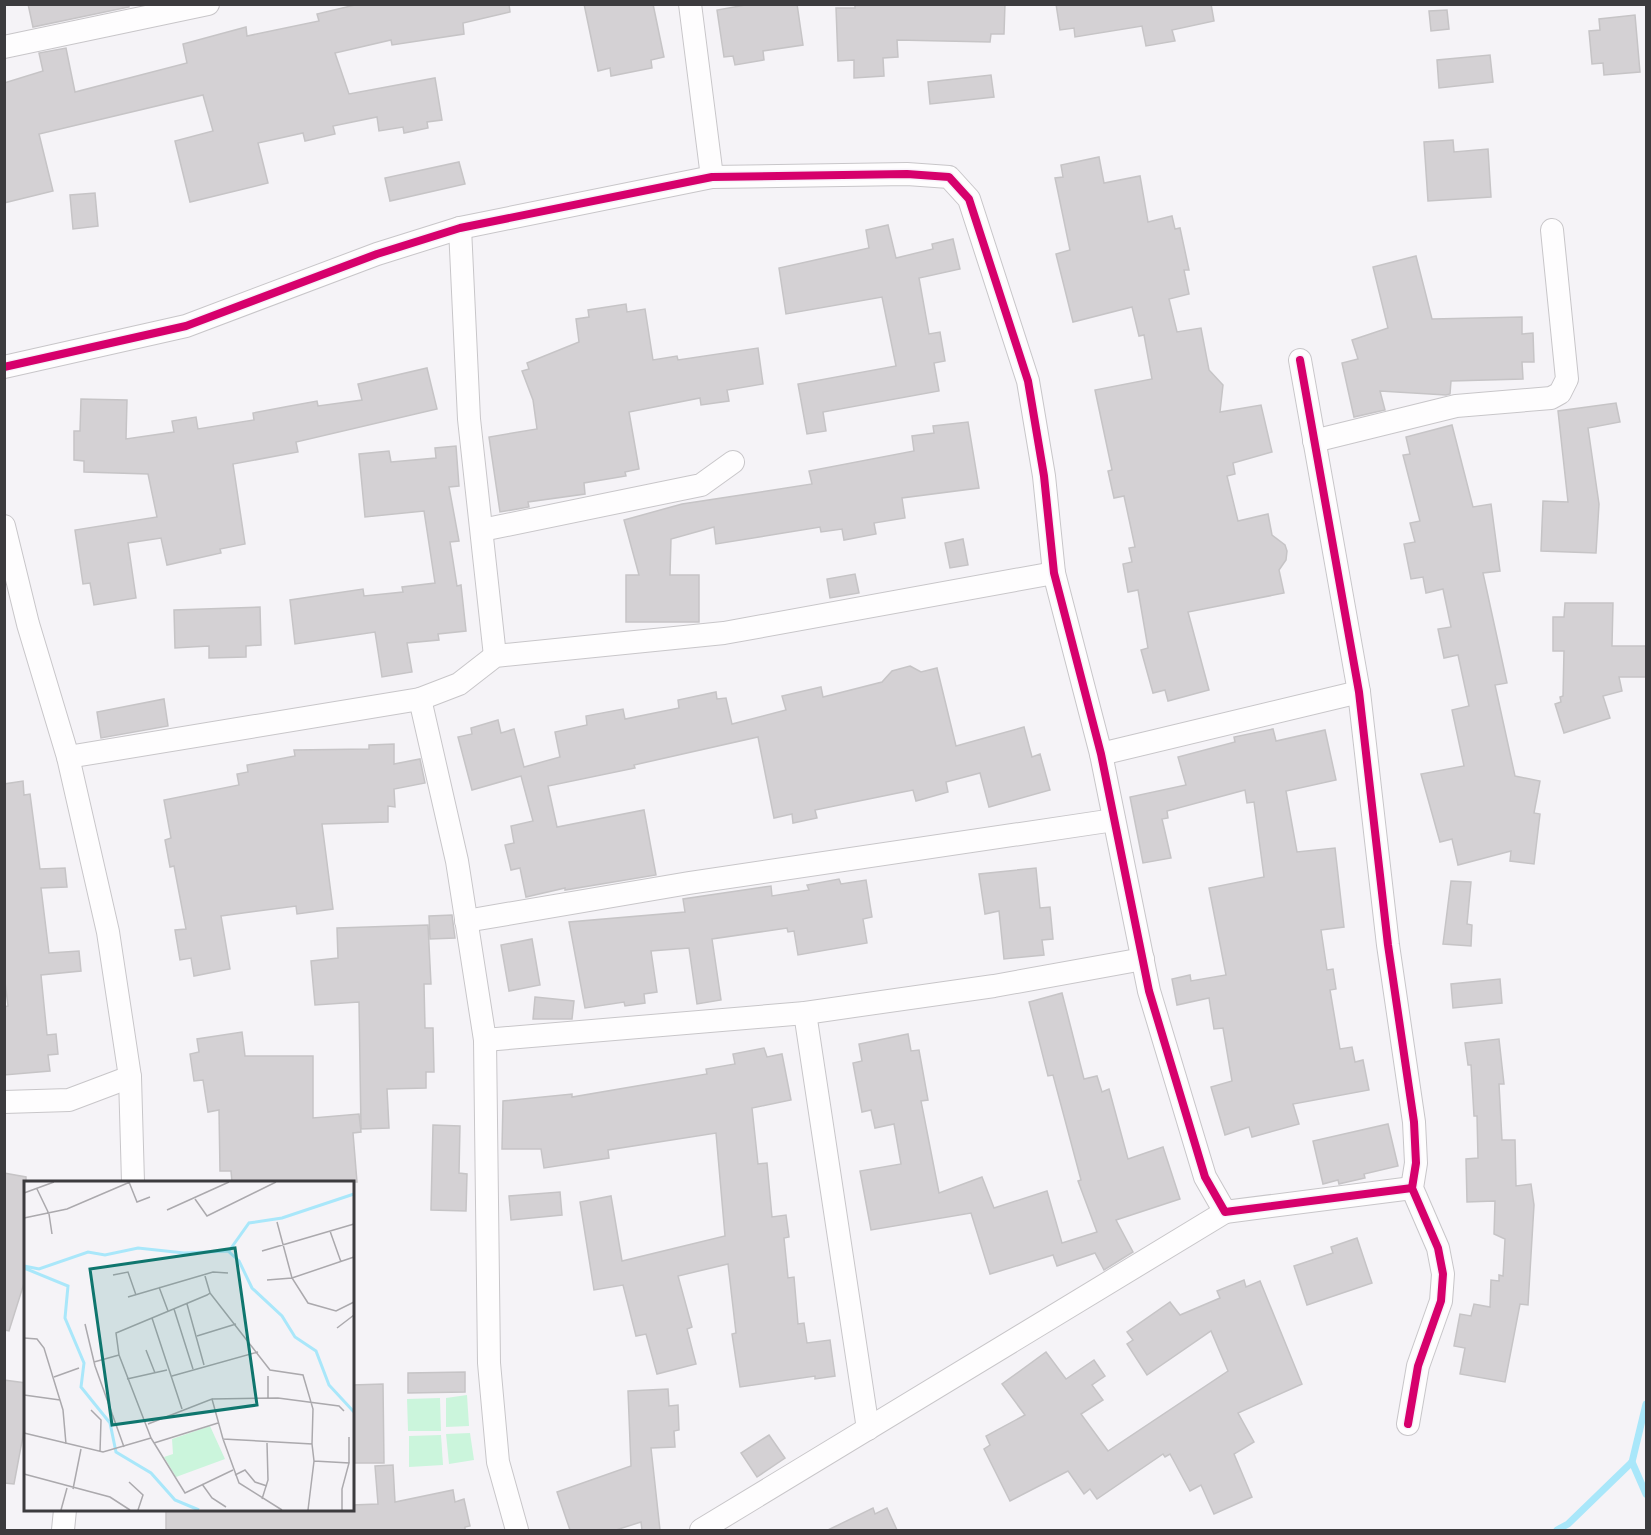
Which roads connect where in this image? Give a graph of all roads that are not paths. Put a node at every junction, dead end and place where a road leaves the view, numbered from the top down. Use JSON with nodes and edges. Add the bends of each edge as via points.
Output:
{"nodes":[{"id":1,"x":208,"y":4,"type":"edge"},
{"id":2,"x":690,"y":4,"type":"edge"},
{"id":3,"x":4,"y":47,"type":"edge"},
{"id":4,"x":712,"y":177,"type":"junction"},
{"id":5,"x":460,"y":228,"type":"junction"},
{"id":6,"x":1552,"y":231,"type":"dead end"},
{"id":7,"x":1300,"y":360,"type":"dead end"},
{"id":8,"x":4,"y":367,"type":"edge"},
{"id":9,"x":1314,"y":441,"type":"junction"},
{"id":10,"x":733,"y":462,"type":"dead end"},
{"id":11,"x":4,"y":526,"type":"edge"},
{"id":12,"x":482,"y":530,"type":"junction"},
{"id":13,"x":1054,"y":573,"type":"junction"},
{"id":14,"x":495,"y":656,"type":"junction"},
{"id":15,"x":1359,"y":692,"type":"junction"},
{"id":16,"x":420,"y":699,"type":"junction"},
{"id":17,"x":1101,"y":754,"type":"junction"},
{"id":18,"x":68,"y":757,"type":"junction"},
{"id":19,"x":1114,"y":820,"type":"junction"},
{"id":20,"x":466,"y":921,"type":"junction"},
{"id":21,"x":1143,"y":959,"type":"junction"},
{"id":22,"x":805,"y":1013,"type":"junction"},
{"id":23,"x":485,"y":1040,"type":"junction"},
{"id":24,"x":130,"y":1077,"type":"junction"},
{"id":25,"x":4,"y":1102,"type":"edge"},
{"id":26,"x":132,"y":1181,"type":"edge"},
{"id":27,"x":1412,"y":1188,"type":"junction"},
{"id":28,"x":1225,"y":1212,"type":"junction"},
{"id":29,"x":1408,"y":1424,"type":"dead end"},
{"id":30,"x":868,"y":1429,"type":"junction"},
{"id":31,"x":65,"y":1511,"type":"edge"},
{"id":32,"x":63,"y":1530,"type":"edge"},
{"id":33,"x":517,"y":1530,"type":"edge"},
{"id":34,"x":700,"y":1530,"type":"edge"}],
"edges":[{"from":1,"to":3,"type":"street"},
{"from":2,"to":4,"type":"street"},
{"from":4,"to":5,"type":"street"},
{"from":4,"to":13,"type":"street","via":[[949,177],[969,199],[1028,381],[1044,476]]},
{"from":5,"to":8,"type":"street","via":[[377,254],[186,326]]},
{"from":5,"to":12,"type":"street","via":[[470,419]]},
{"from":6,"to":9,"type":"street","via":[[1567,379],[1560,393],[1551,398],[1456,406]]},
{"from":7,"to":9,"type":"street"},
{"from":9,"to":15,"type":"street"},
{"from":10,"to":12,"type":"street","via":[[701,485]]},
{"from":11,"to":18,"type":"street","via":[[28,624]]},
{"from":12,"to":14,"type":"street"},
{"from":13,"to":14,"type":"street","via":[[724,633]]},
{"from":13,"to":17,"type":"street"},
{"from":14,"to":16,"type":"street","via":[[459,684]]},
{"from":15,"to":17,"type":"street"},
{"from":15,"to":27,"type":"street","via":[[1388,945],[1414,1122],[1416,1163]]},
{"from":16,"to":18,"type":"street"},
{"from":16,"to":20,"type":"street","via":[[457,861]]},
{"from":17,"to":19,"type":"street"},
{"from":18,"to":24,"type":"street","via":[[108,932]]},
{"from":19,"to":20,"type":"street","via":[[689,883]]},
{"from":19,"to":21,"type":"street"},
{"from":20,"to":23,"type":"street"},
{"from":21,"to":22,"type":"street","via":[[994,986]]},
{"from":21,"to":28,"type":"street","via":[[1205,1177]]},
{"from":22,"to":23,"type":"street"},
{"from":22,"to":30,"type":"street"},
{"from":23,"to":33,"type":"street","via":[[489,1363],[498,1462]]},
{"from":24,"to":25,"type":"street","via":[[69,1100]]},
{"from":24,"to":26,"type":"street"},
{"from":27,"to":28,"type":"street"},
{"from":27,"to":29,"type":"street","via":[[1438,1248],[1443,1274],[1441,1301],[1418,1366]]},
{"from":28,"to":30,"type":"street"},
{"from":30,"to":34,"type":"street"},
{"from":31,"to":32,"type":"street"}]}
